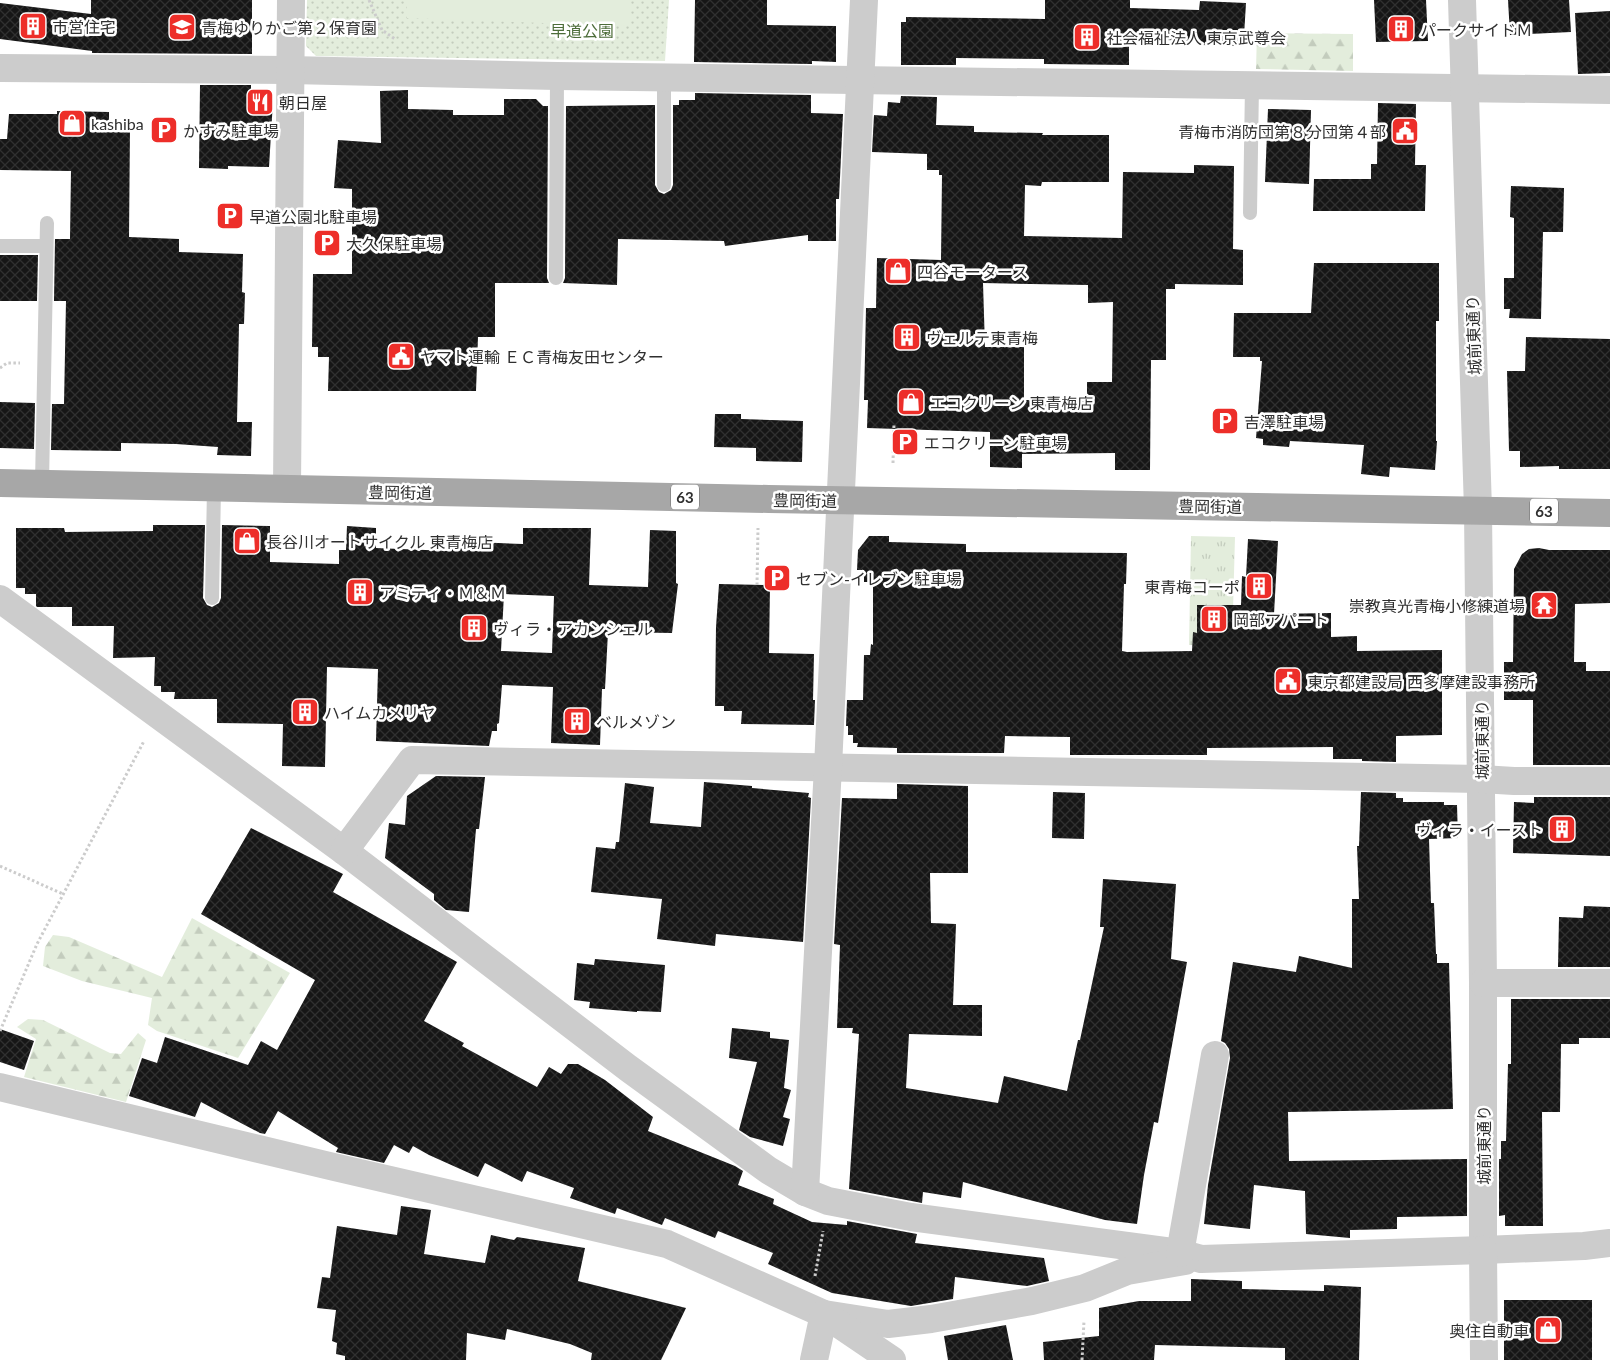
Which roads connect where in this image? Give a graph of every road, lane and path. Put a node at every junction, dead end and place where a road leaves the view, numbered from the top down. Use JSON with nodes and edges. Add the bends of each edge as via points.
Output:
{"nodes":[{"id":1,"x":291,"y":0,"type":"edge"},
{"id":2,"x":369,"y":0,"type":"edge"},
{"id":3,"x":864,"y":0,"type":"edge"},
{"id":4,"x":1462,"y":0,"type":"edge"},
{"id":5,"x":402,"y":40,"type":"dead end"},
{"id":6,"x":0,"y":68,"type":"edge"},
{"id":7,"x":290,"y":70,"type":"junction"},
{"id":8,"x":557,"y":76,"type":"junction"},
{"id":9,"x":664,"y":77,"type":"junction"},
{"id":10,"x":861,"y":80,"type":"junction"},
{"id":11,"x":1252,"y":85,"type":"junction"},
{"id":12,"x":1466,"y":88,"type":"junction"},
{"id":13,"x":1610,"y":90,"type":"edge"},
{"id":14,"x":664,"y":185,"type":"dead end"},
{"id":15,"x":1250,"y":213,"type":"dead end"},
{"id":16,"x":47,"y":223,"type":"dead end"},
{"id":17,"x":0,"y":246,"type":"edge"},
{"id":18,"x":46,"y":246,"type":"junction"},
{"id":19,"x":556,"y":278,"type":"dead end"},
{"id":20,"x":894,"y":424,"type":"dead end"},
{"id":21,"x":893,"y":463,"type":"dead end"},
{"id":22,"x":0,"y":483,"type":"edge"},
{"id":23,"x":42,"y":483,"type":"junction"},
{"id":24,"x":214,"y":488,"type":"junction"},
{"id":25,"x":286,"y":489,"type":"junction"},
{"id":26,"x":841,"y":500,"type":"junction"},
{"id":27,"x":1478,"y":510,"type":"junction"},
{"id":28,"x":1610,"y":513,"type":"edge"},
{"id":29,"x":758,"y":526,"type":"dead end"},
{"id":30,"x":757,"y":585,"type":"dead end"},
{"id":31,"x":212,"y":598,"type":"dead end"},
{"id":32,"x":2,"y":606,"type":"edge"},
{"id":33,"x":158,"y":715,"type":"junction"},
{"id":34,"x":828,"y":767,"type":"junction"},
{"id":35,"x":1481,"y":779,"type":"junction"},
{"id":36,"x":1610,"y":782,"type":"edge"},
{"id":37,"x":344,"y":851,"type":"junction"},
{"id":38,"x":0,"y":866,"type":"edge"},
{"id":39,"x":64,"y":894,"type":"junction"},
{"id":40,"x":1483,"y":983,"type":"junction"},
{"id":41,"x":1610,"y":983,"type":"edge"},
{"id":42,"x":0,"y":1031,"type":"edge"},
{"id":43,"x":1215,"y":1055,"type":"dead end"},
{"id":44,"x":0,"y":1088,"type":"edge"},
{"id":45,"x":817,"y":1196,"type":"junction"},
{"id":46,"x":1610,"y":1243,"type":"edge"},
{"id":47,"x":1483,"y":1250,"type":"junction"},
{"id":48,"x":1191,"y":1256,"type":"junction"},
{"id":49,"x":1085,"y":1288,"type":"junction"},
{"id":50,"x":824,"y":1314,"type":"junction"},
{"id":51,"x":814,"y":1360,"type":"edge"},
{"id":52,"x":892,"y":1360,"type":"edge"},
{"id":53,"x":1082,"y":1360,"type":"edge"},
{"id":54,"x":1484,"y":1360,"type":"edge"}],
"edges":[{"from":1,"to":7,"type":"street"},
{"from":2,"to":5,"type":"path","via":[[382,30],[393,39]]},
{"from":3,"to":10,"type":"street"},
{"from":4,"to":12,"type":"street","name":"城前東通り"},
{"from":6,"to":7,"type":"street"},
{"from":7,"to":8,"type":"street"},
{"from":7,"to":25,"type":"street"},
{"from":8,"to":9,"type":"street"},
{"from":8,"to":19,"type":"lane"},
{"from":9,"to":10,"type":"street"},
{"from":9,"to":14,"type":"lane"},
{"from":10,"to":11,"type":"street"},
{"from":10,"to":26,"type":"street"},
{"from":11,"to":12,"type":"street"},
{"from":11,"to":15,"type":"lane"},
{"from":12,"to":13,"type":"street"},
{"from":12,"to":27,"type":"street","name":"城前東通り"},
{"from":16,"to":18,"type":"lane"},
{"from":17,"to":18,"type":"lane"},
{"from":18,"to":23,"type":"lane"},
{"from":20,"to":21,"type":"path"},
{"from":22,"to":23,"type":"main road","name":"豊岡街道","number":"63"},
{"from":23,"to":24,"type":"main road","name":"豊岡街道","number":"63"},
{"from":24,"to":25,"type":"main road","name":"豊岡街道","number":"63"},
{"from":24,"to":31,"type":"lane"},
{"from":25,"to":26,"type":"main road","name":"豊岡街道","number":"63"},
{"from":26,"to":27,"type":"main road","name":"豊岡街道","number":"63"},
{"from":26,"to":34,"type":"street"},
{"from":27,"to":28,"type":"main road","name":"豊岡街道","number":"63"},
{"from":27,"to":35,"type":"street","name":"城前東通り"},
{"from":29,"to":30,"type":"path"},
{"from":32,"to":33,"type":"street"},
{"from":33,"to":37,"type":"street"},
{"from":33,"to":39,"type":"path"},
{"from":34,"to":35,"type":"street"},
{"from":34,"to":37,"type":"street","via":[[412,760]]},
{"from":34,"to":45,"type":"street"},
{"from":35,"to":36,"type":"street"},
{"from":35,"to":40,"type":"street","name":"城前東通り"},
{"from":37,"to":45,"type":"street","via":[[628,1068],[768,1170]]},
{"from":38,"to":39,"type":"path"},
{"from":39,"to":42,"type":"path"},
{"from":40,"to":41,"type":"street"},
{"from":40,"to":47,"type":"street","name":"城前東通り"},
{"from":43,"to":48,"type":"street"},
{"from":44,"to":50,"type":"street","via":[[668,1244]]},
{"from":45,"to":48,"type":"street","via":[[911,1217]]},
{"from":45,"to":50,"type":"path","via":[[813,1292]]},
{"from":46,"to":47,"type":"street"},
{"from":47,"to":48,"type":"street"},
{"from":47,"to":54,"type":"street","name":"城前東通り"},
{"from":48,"to":49,"type":"street","via":[[1127,1271]]},
{"from":49,"to":50,"type":"street","via":[[1032,1301],[909,1322],[888,1324]]},
{"from":49,"to":53,"type":"path"},
{"from":50,"to":51,"type":"street"},
{"from":50,"to":52,"type":"street"}]}
